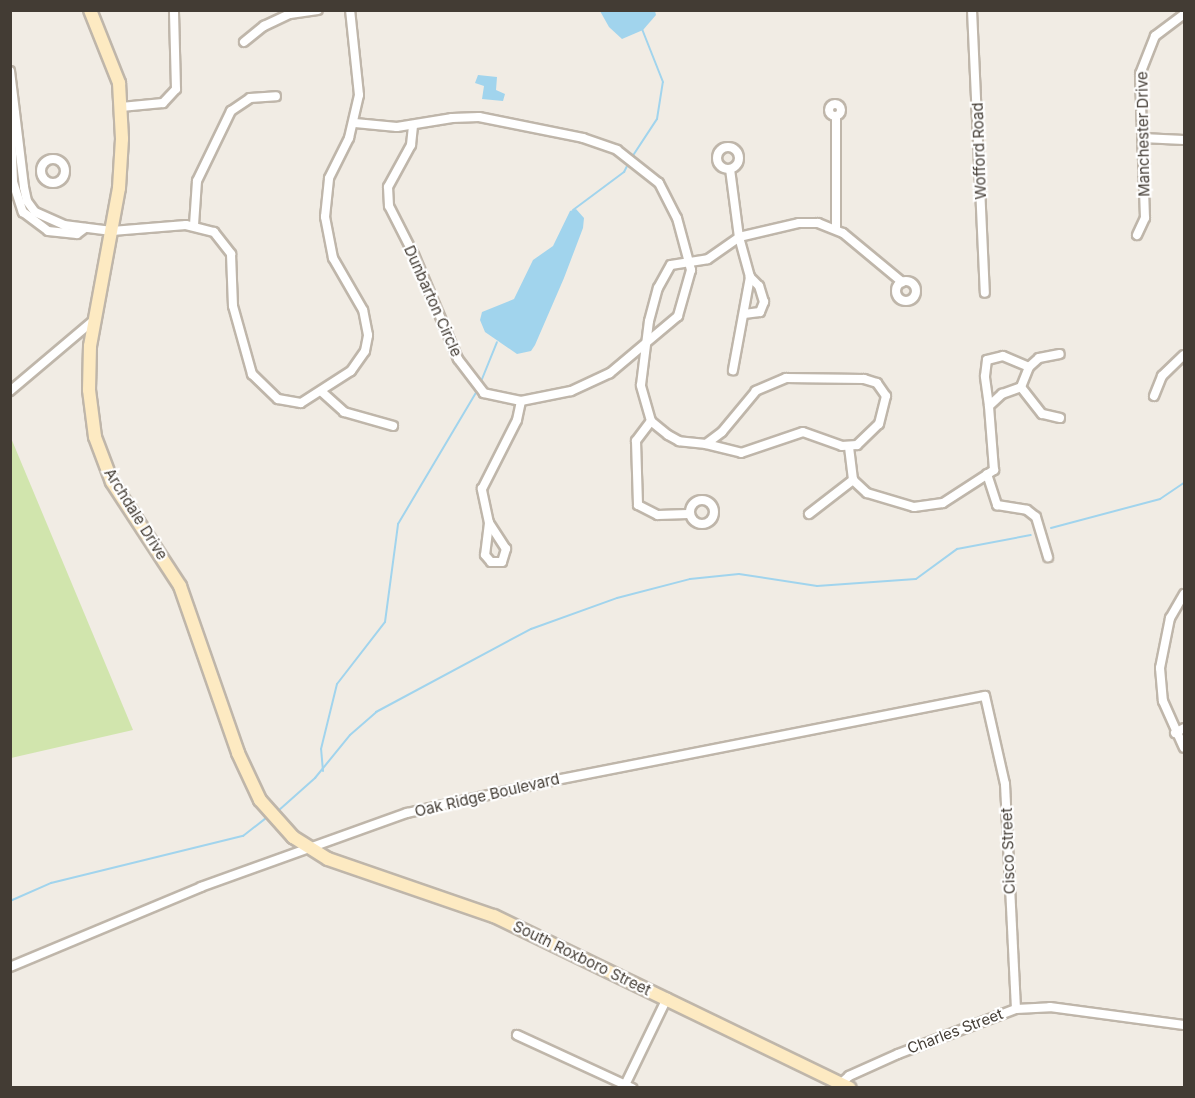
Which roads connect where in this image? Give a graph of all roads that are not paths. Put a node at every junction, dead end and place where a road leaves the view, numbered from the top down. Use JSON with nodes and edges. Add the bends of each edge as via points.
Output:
{"nodes":[{"id":1,"x":90,"y":10,"type":"edge"},
{"id":2,"x":174,"y":10,"type":"edge"},
{"id":3,"x":318,"y":10,"type":"edge"},
{"id":4,"x":350,"y":10,"type":"edge"},
{"id":5,"x":972,"y":10,"type":"edge"},
{"id":6,"x":290,"y":12,"type":"edge"},
{"id":7,"x":1185,"y":14,"type":"edge"},
{"id":8,"x":244,"y":42,"type":"dead end"},
{"id":9,"x":10,"y":71,"type":"edge"},
{"id":10,"x":276,"y":96,"type":"dead end"},
{"id":11,"x":121,"y":107,"type":"junction"},
{"id":12,"x":15,"y":113,"type":"junction"},
{"id":13,"x":836,"y":116,"type":"dead end"},
{"id":14,"x":355,"y":123,"type":"junction"},
{"id":15,"x":413,"y":125,"type":"junction"},
{"id":16,"x":1142,"y":138,"type":"junction"},
{"id":17,"x":1185,"y":140,"type":"edge"},
{"id":18,"x":730,"y":169,"type":"dead end"},
{"id":19,"x":23,"y":173,"type":"junction"},
{"id":20,"x":41,"y":173,"type":"dead end"},
{"id":21,"x":12,"y":174,"type":"edge"},
{"id":22,"x":194,"y":225,"type":"junction"},
{"id":23,"x":85,"y":228,"type":"junction"},
{"id":24,"x":836,"y":228,"type":"junction"},
{"id":25,"x":112,"y":231,"type":"junction"},
{"id":26,"x":1137,"y":235,"type":"dead end"},
{"id":27,"x":739,"y":237,"type":"junction"},
{"id":28,"x":690,"y":260,"type":"junction"},
{"id":29,"x":750,"y":277,"type":"junction"},
{"id":30,"x":902,"y":282,"type":"dead end"},
{"id":31,"x":985,"y":293,"type":"dead end"},
{"id":32,"x":744,"y":314,"type":"junction"},
{"id":33,"x":94,"y":320,"type":"junction"},
{"id":34,"x":645,"y":347,"type":"junction"},
{"id":35,"x":1060,"y":354,"type":"dead end"},
{"id":36,"x":1185,"y":355,"type":"edge"},
{"id":37,"x":1029,"y":367,"type":"junction"},
{"id":38,"x":733,"y":370,"type":"dead end"},
{"id":39,"x":1021,"y":387,"type":"junction"},
{"id":40,"x":10,"y":391,"type":"edge"},
{"id":41,"x":322,"y":392,"type":"junction"},
{"id":42,"x":1154,"y":396,"type":"dead end"},
{"id":43,"x":521,"y":401,"type":"junction"},
{"id":44,"x":989,"y":406,"type":"junction"},
{"id":45,"x":1060,"y":418,"type":"dead end"},
{"id":46,"x":651,"y":421,"type":"junction"},
{"id":47,"x":393,"y":426,"type":"dead end"},
{"id":48,"x":706,"y":444,"type":"junction"},
{"id":49,"x":849,"y":447,"type":"junction"},
{"id":50,"x":987,"y":474,"type":"junction"},
{"id":51,"x":853,"y":480,"type":"junction"},
{"id":52,"x":688,"y":514,"type":"dead end"},
{"id":53,"x":809,"y":514,"type":"dead end"},
{"id":54,"x":489,"y":523,"type":"dead end"},
{"id":55,"x":1048,"y":557,"type":"dead end"},
{"id":56,"x":1185,"y":594,"type":"edge"},
{"id":57,"x":986,"y":696,"type":"joint"},
{"id":58,"x":1185,"y":728,"type":"edge"},
{"id":59,"x":1175,"y":733,"type":"junction"},
{"id":60,"x":1185,"y":748,"type":"edge"},
{"id":61,"x":307,"y":847,"type":"junction"},
{"id":62,"x":10,"y":967,"type":"edge"},
{"id":63,"x":667,"y":999,"type":"junction"},
{"id":64,"x":1016,"y":1009,"type":"junction"},
{"id":65,"x":1185,"y":1025,"type":"edge"},
{"id":66,"x":517,"y":1035,"type":"dead end"},
{"id":67,"x":628,"y":1086,"type":"edge"},
{"id":68,"x":842,"y":1086,"type":"edge"}],
"edges":[{"from":1,"to":11,"type":"street","name":"Archdale Drive","via":[[111,55]]},
{"from":2,"to":11,"type":"street","via":[[176,89],[163,103]]},
{"from":3,"to":6,"type":"street"},
{"from":4,"to":14,"type":"street","via":[[360,85]]},
{"from":5,"to":31,"type":"street","name":"Wofford Road"},
{"from":6,"to":8,"type":"street"},
{"from":7,"to":16,"type":"street","name":"Manchester Drive","via":[[1165,25],[1145,52],[1140,74]]},
{"from":9,"to":12,"type":"street"},
{"from":10,"to":22,"type":"street","via":[[250,98],[228,116],[197,181]]},
{"from":11,"to":25,"type":"street","name":"Archdale Drive","via":[[121,174]]},
{"from":12,"to":19,"type":"street"},
{"from":12,"to":21,"type":"street","via":[[10,127]]},
{"from":13,"to":24,"type":"street"},
{"from":14,"to":15,"type":"street","name":"Dunbarton Circle","via":[[382,128]]},
{"from":14,"to":41,"type":"street","via":[[329,178],[325,211],[333,258],[363,310],[368,335],[357,365]]},
{"from":15,"to":28,"type":"street","name":"Dunbarton Circle","via":[[479,117],[583,138],[617,150],[641,166],[665,192]]},
{"from":15,"to":43,"type":"street","name":"Dunbarton Circle","via":[[411,145],[388,187],[389,206],[468,373],[491,396]]},
{"from":16,"to":17,"type":"street"},
{"from":16,"to":26,"type":"street","name":"Manchester Drive","via":[[1145,218]]},
{"from":18,"to":27,"type":"street"},
{"from":19,"to":20,"type":"street"},
{"from":19,"to":21,"type":"street"},
{"from":19,"to":23,"type":"street","via":[[27,201],[35,212],[64,225],[79,224]]},
{"from":21,"to":23,"type":"street","via":[[23,212],[36,224],[63,234],[77,234]]},
{"from":22,"to":25,"type":"street"},
{"from":22,"to":41,"type":"street","via":[[219,236],[231,254],[233,306],[257,382],[285,401],[301,403]]},
{"from":23,"to":25,"type":"street"},
{"from":24,"to":27,"type":"street","via":[[800,223]]},
{"from":24,"to":30,"type":"street"},
{"from":25,"to":33,"type":"street","name":"Archdale Drive"},
{"from":27,"to":28,"type":"street","via":[[708,259]]},
{"from":27,"to":29,"type":"street"},
{"from":28,"to":34,"type":"street","name":"Dunbarton Circle","via":[[690,281],[683,307],[672,324]]},
{"from":28,"to":34,"type":"street","via":[[671,266],[664,274]]},
{"from":29,"to":32,"type":"street"},
{"from":29,"to":32,"type":"street","via":[[759,286],[765,302],[760,312]]},
{"from":32,"to":38,"type":"street"},
{"from":33,"to":40,"type":"street"},
{"from":33,"to":61,"type":"street","name":"Archdale Drive","via":[[89,390],[95,437],[105,468],[180,586],[253,787],[273,817]]},
{"from":34,"to":43,"type":"street","name":"Dunbarton Circle","via":[[602,378],[571,391]]},
{"from":34,"to":46,"type":"street","via":[[641,385]]},
{"from":35,"to":37,"type":"street","via":[[1038,358]]},
{"from":36,"to":42,"type":"street","via":[[1162,376]]},
{"from":37,"to":39,"type":"street"},
{"from":37,"to":44,"type":"street","via":[[1003,356],[987,360]]},
{"from":39,"to":44,"type":"street","via":[[1002,394]]},
{"from":39,"to":45,"type":"street","via":[[1042,414]]},
{"from":41,"to":47,"type":"street","via":[[344,412]]},
{"from":43,"to":54,"type":"street","via":[[517,420],[484,480],[482,498]]},
{"from":44,"to":50,"type":"street","via":[[988,424],[996,464]]},
{"from":46,"to":48,"type":"street","via":[[679,441]]},
{"from":46,"to":52,"type":"street","via":[[636,441],[638,505],[658,514]]},
{"from":48,"to":49,"type":"street","via":[[741,453],[803,432]]},
{"from":48,"to":49,"type":"street","via":[[722,432],[746,399],[771,383],[795,377],[872,381],[884,390],[885,410],[872,435]]},
{"from":49,"to":51,"type":"street"},
{"from":50,"to":51,"type":"street","via":[[943,503],[925,507],[887,502],[867,493]]},
{"from":50,"to":55,"type":"street","via":[[997,505],[1027,510],[1036,517]]},
{"from":51,"to":53,"type":"street"},
{"from":56,"to":59,"type":"street","via":[[1170,618],[1161,654],[1163,701]]},
{"from":57,"to":61,"type":"street","name":"Oak Ridge Boulevard","via":[[452,802]]},
{"from":57,"to":64,"type":"street","name":"Cisco Street","via":[[1005,784]]},
{"from":58,"to":59,"type":"street"},
{"from":59,"to":60,"type":"street"},
{"from":61,"to":62,"type":"street","name":"Oak Ridge Boulevard"},
{"from":61,"to":63,"type":"street","name":"South Roxboro Street","via":[[341,864],[471,906]]},
{"from":63,"to":67,"type":"street"},
{"from":63,"to":68,"type":"street","name":"South Roxboro Street"},
{"from":64,"to":65,"type":"street","name":"Charles Street","via":[[1050,1007]]},
{"from":64,"to":68,"type":"street","name":"Charles Street","via":[[908,1050]]},
{"from":66,"to":67,"type":"street"}]}
